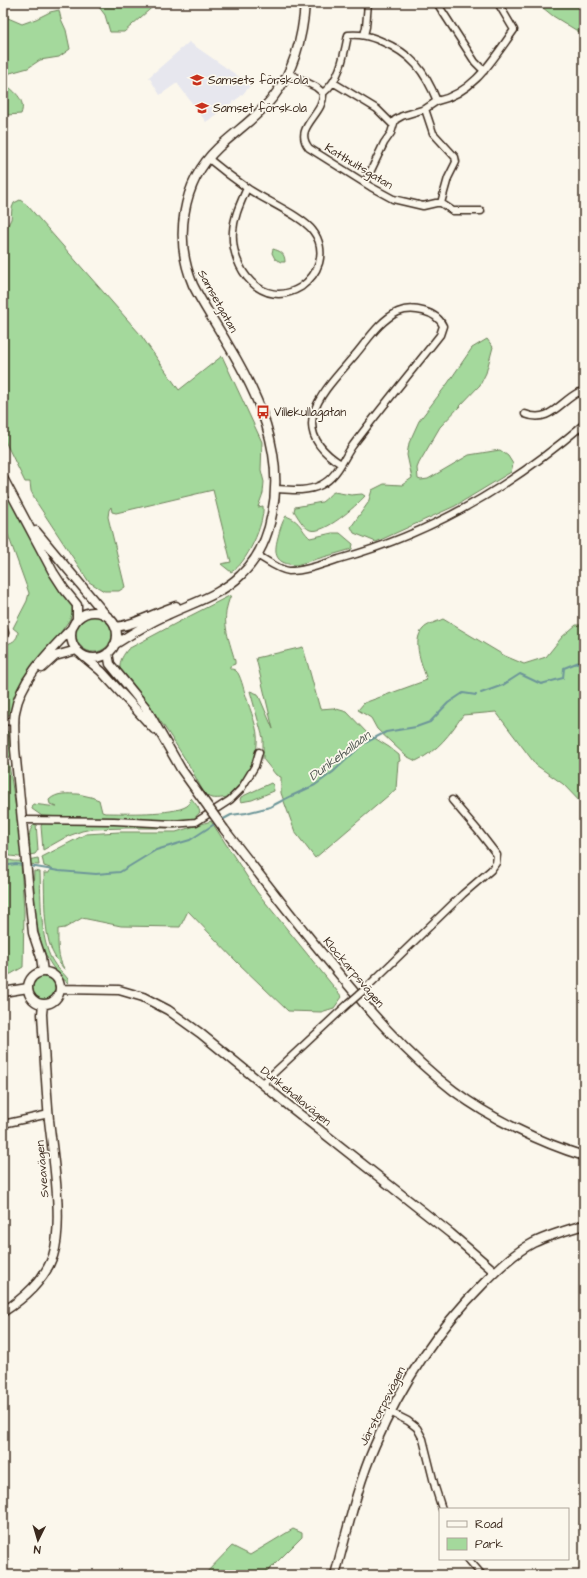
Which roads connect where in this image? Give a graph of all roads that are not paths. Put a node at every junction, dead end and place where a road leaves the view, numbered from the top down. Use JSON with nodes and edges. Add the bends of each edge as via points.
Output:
{"nodes":[{"id":1,"x":305,"y":3,"type":"edge"},
{"id":2,"x":368,"y":3,"type":"edge"},
{"id":3,"x":437,"y":3,"type":"edge"},
{"id":4,"x":498,"y":3,"type":"edge"},
{"id":5,"x":364,"y":35,"type":"junction"},
{"id":6,"x":484,"y":70,"type":"junction"},
{"id":7,"x":288,"y":73,"type":"junction"},
{"id":8,"x":334,"y":83,"type":"junction"},
{"id":9,"x":323,"y":93,"type":"junction"},
{"id":10,"x":437,"y":101,"type":"junction"},
{"id":11,"x":425,"y":109,"type":"junction"},
{"id":12,"x":392,"y":125,"type":"junction"},
{"id":13,"x":208,"y":159,"type":"junction"},
{"id":14,"x":365,"y":183,"type":"junction"},
{"id":15,"x":247,"y":188,"type":"junction"},
{"id":16,"x":441,"y":203,"type":"junction"},
{"id":17,"x":481,"y":211,"type":"dead end"},
{"id":18,"x":584,"y":396,"type":"edge"},
{"id":19,"x":526,"y":414,"type":"dead end"},
{"id":20,"x":584,"y":424,"type":"edge"},
{"id":21,"x":341,"y":464,"type":"junction"},
{"id":22,"x":3,"y":478,"type":"edge"},
{"id":23,"x":276,"y":489,"type":"junction"},
{"id":24,"x":19,"y":510,"type":"junction"},
{"id":25,"x":257,"y":555,"type":"junction"},
{"id":26,"x":212,"y":594,"type":"junction"},
{"id":27,"x":106,"y":615,"type":"junction"},
{"id":28,"x":77,"y":619,"type":"junction"},
{"id":29,"x":3,"y":627,"type":"edge"},
{"id":30,"x":115,"y":627,"type":"junction"},
{"id":31,"x":72,"y":628,"type":"junction"},
{"id":32,"x":3,"y":637,"type":"edge"},
{"id":33,"x":114,"y":645,"type":"junction"},
{"id":34,"x":79,"y":652,"type":"junction"},
{"id":35,"x":108,"y":652,"type":"junction"},
{"id":36,"x":16,"y":711,"type":"junction"},
{"id":37,"x":3,"y":721,"type":"edge"},
{"id":38,"x":15,"y":722,"type":"junction"},
{"id":39,"x":162,"y":739,"type":"junction"},
{"id":40,"x":259,"y":752,"type":"dead end"},
{"id":41,"x":452,"y":800,"type":"dead end"},
{"id":42,"x":23,"y":820,"type":"junction"},
{"id":43,"x":43,"y":972,"type":"junction"},
{"id":44,"x":28,"y":988,"type":"junction"},
{"id":45,"x":60,"y":989,"type":"junction"},
{"id":46,"x":3,"y":992,"type":"edge"},
{"id":47,"x":43,"y":1004,"type":"junction"},
{"id":48,"x":262,"y":1084,"type":"junction"},
{"id":49,"x":49,"y":1114,"type":"junction"},
{"id":50,"x":3,"y":1124,"type":"edge"},
{"id":51,"x":584,"y":1156,"type":"edge"},
{"id":52,"x":584,"y":1225,"type":"edge"},
{"id":53,"x":495,"y":1272,"type":"junction"},
{"id":54,"x":3,"y":1312,"type":"edge"},
{"id":55,"x":390,"y":1412,"type":"junction"},
{"id":56,"x":442,"y":1508,"type":"edge"},
{"id":57,"x":469,"y":1560,"type":"edge"},
{"id":58,"x":335,"y":1575,"type":"edge"},
{"id":59,"x":482,"y":1575,"type":"edge"}],
"edges":[{"from":1,"to":7,"type":"street","name":"Samsetgatan","via":[[303,27]]},
{"from":2,"to":5,"type":"street"},
{"from":3,"to":6,"type":"street","via":[[475,62]]},
{"from":4,"to":6,"type":"street","via":[[514,30]]},
{"from":5,"to":8,"type":"street","via":[[348,35]]},
{"from":5,"to":10,"type":"street","via":[[392,46],[412,59],[428,79]]},
{"from":6,"to":10,"type":"street","via":[[454,96]]},
{"from":7,"to":9,"type":"street"},
{"from":7,"to":13,"type":"street","name":"Samsetgatan","via":[[260,113]]},
{"from":8,"to":9,"type":"street"},
{"from":8,"to":12,"type":"street","via":[[377,109]]},
{"from":9,"to":14,"type":"street","name":"Katthultsgatan","via":[[323,104],[306,126],[306,142],[309,148]]},
{"from":10,"to":11,"type":"street"},
{"from":11,"to":12,"type":"street","via":[[398,118]]},
{"from":11,"to":16,"type":"street","via":[[433,133],[455,157],[456,162],[448,178]]},
{"from":12,"to":14,"type":"street","via":[[392,133]]},
{"from":13,"to":15,"type":"street"},
{"from":13,"to":23,"type":"street","name":"Samsetgatan","via":[[196,179],[186,205],[182,230],[184,254],[189,275],[199,297],[246,375],[262,412],[273,449]]},
{"from":14,"to":16,"type":"street","name":"Katthultsgatan","via":[[402,202],[423,206]]},
{"from":15,"to":15,"type":"street","via":[[309,226],[316,236],[320,246],[319,262],[310,279],[300,288],[283,293],[263,290],[251,282],[242,270],[234,252],[233,231],[237,212]]},
{"from":16,"to":17,"type":"street","via":[[453,211]]},
{"from":18,"to":19,"type":"street","via":[[579,392],[574,394],[545,416]]},
{"from":20,"to":25,"type":"street","via":[[498,489],[460,512],[390,543],[297,570],[283,570]]},
{"from":21,"to":21,"type":"street","via":[[326,453],[315,436],[312,418],[317,402],[392,315],[409,309],[424,311],[433,316],[444,326],[440,336],[352,446]]},
{"from":21,"to":23,"type":"street","via":[[328,481],[313,488]]},
{"from":22,"to":24,"type":"street"},
{"from":23,"to":25,"type":"street","name":"Samsetgatan","via":[[269,529]]},
{"from":24,"to":27,"type":"street"},
{"from":24,"to":28,"type":"street","via":[[53,572],[77,605]]},
{"from":25,"to":26,"type":"street","name":"Samsetgatan","via":[[241,575]]},
{"from":26,"to":30,"type":"street"},
{"from":26,"to":33,"type":"street","via":[[136,630]]},
{"from":27,"to":28,"type":"street","via":[[91,612]]},
{"from":27,"to":30,"type":"street"},
{"from":28,"to":31,"type":"street"},
{"from":29,"to":32,"type":"street"},
{"from":30,"to":33,"type":"street","via":[[117,636]]},
{"from":31,"to":34,"type":"street","via":[[71,639]]},
{"from":31,"to":36,"type":"street","via":[[42,661],[26,684]]},
{"from":33,"to":35,"type":"street"},
{"from":34,"to":35,"type":"street","via":[[96,658]]},
{"from":34,"to":36,"type":"street","via":[[55,656],[44,665],[30,684]]},
{"from":34,"to":39,"type":"street","via":[[101,671]]},
{"from":35,"to":39,"type":"street","via":[[110,664],[146,708]]},
{"from":36,"to":38,"type":"street"},
{"from":37,"to":38,"type":"street"},
{"from":38,"to":42,"type":"street","via":[[15,749]]},
{"from":39,"to":51,"type":"street","name":"Klockarpsvägen","bridge":true,"via":[[224,830],[279,901],[362,1003],[397,1041],[455,1092],[492,1115],[523,1132]]},
{"from":40,"to":42,"type":"street","via":[[255,766],[241,789],[230,800],[196,822],[173,824]]},
{"from":41,"to":48,"type":"street","bridge":true,"via":[[491,846],[497,855],[496,863]]},
{"from":42,"to":43,"type":"street","via":[[33,933]]},
{"from":43,"to":44,"type":"street","via":[[32,978]]},
{"from":43,"to":45,"type":"street","via":[[55,978]]},
{"from":44,"to":46,"type":"street"},
{"from":44,"to":47,"type":"street","via":[[33,1000]]},
{"from":45,"to":47,"type":"street","via":[[55,999]]},
{"from":45,"to":48,"type":"street","name":"Dunkehallavägen","via":[[119,990],[143,997],[168,1010],[200,1033]]},
{"from":47,"to":49,"type":"street","name":"Sveavägen"},
{"from":48,"to":53,"type":"street","name":"Dunkehallavägen","via":[[450,1233]]},
{"from":49,"to":50,"type":"street"},
{"from":49,"to":54,"type":"street","name":"Sveavägen","via":[[58,1228],[53,1256],[40,1280],[18,1302]]},
{"from":52,"to":53,"type":"street","name":"Järstorpsvägen","via":[[533,1243]]},
{"from":53,"to":55,"type":"street","name":"Järstorpsvägen","via":[[466,1300],[438,1334]]},
{"from":55,"to":56,"type":"street","via":[[417,1428],[423,1439]]},
{"from":55,"to":58,"type":"street","name":"Järstorpsvägen","via":[[365,1472]]},
{"from":57,"to":59,"type":"street"}]}
